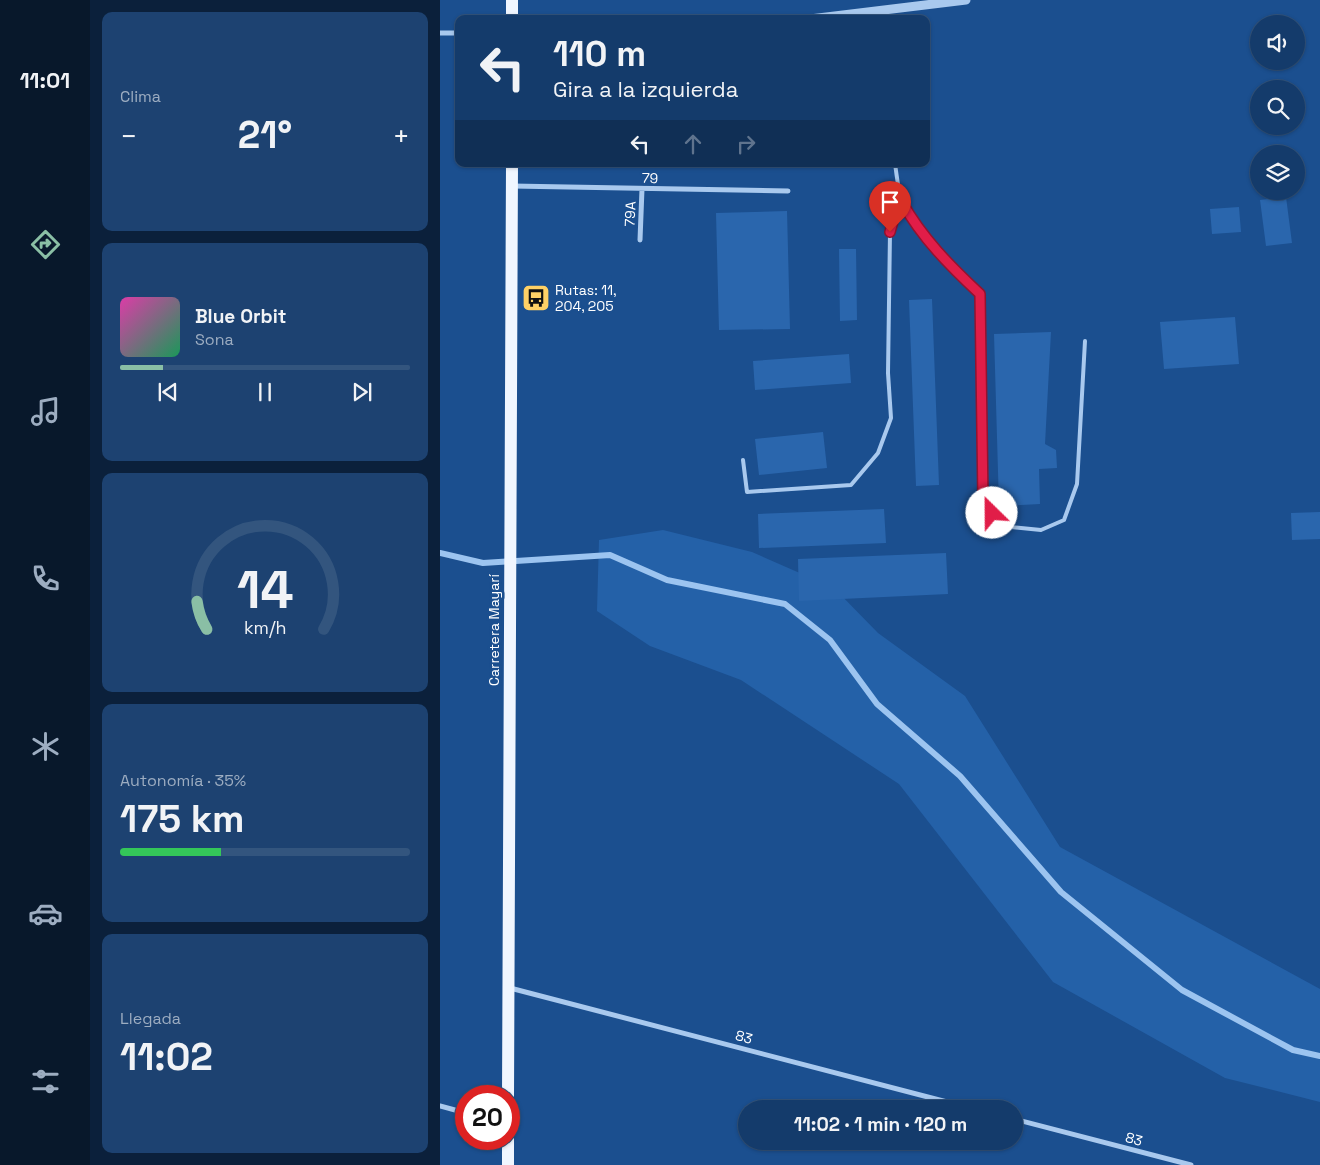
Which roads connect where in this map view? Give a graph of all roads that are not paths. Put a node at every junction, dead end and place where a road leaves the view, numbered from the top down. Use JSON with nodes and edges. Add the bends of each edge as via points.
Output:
{"nodes":[{"id":1,"x":512,"y":0,"type":"edge"},
{"id":2,"x":966,"y":0,"type":"edge"},
{"id":3,"x":512,"y":15,"type":"edge"},
{"id":4,"x":873,"y":15,"type":"edge"},
{"id":5,"x":440,"y":33,"type":"edge"},
{"id":6,"x":455,"y":33,"type":"edge"},
{"id":7,"x":512,"y":167,"type":"edge"},
{"id":8,"x":896,"y":167,"type":"edge"},
{"id":9,"x":512,"y":186,"type":"junction"},
{"id":10,"x":642,"y":189,"type":"junction"},
{"id":11,"x":788,"y":192,"type":"dead end"},
{"id":12,"x":902,"y":202,"type":"junction"},
{"id":13,"x":640,"y":240,"type":"dead end"},
{"id":14,"x":1085,"y":341,"type":"dead end"},
{"id":15,"x":743,"y":460,"type":"dead end"},
{"id":16,"x":508,"y":988,"type":"junction"},
{"id":17,"x":508,"y":1085,"type":"edge"},
{"id":18,"x":939,"y":1100,"type":"edge"},
{"id":19,"x":440,"y":1106,"type":"edge"},
{"id":20,"x":455,"y":1109,"type":"edge"},
{"id":21,"x":1023,"y":1121,"type":"edge"},
{"id":22,"x":508,"y":1150,"type":"edge"},
{"id":23,"x":508,"y":1165,"type":"edge"},
{"id":24,"x":1192,"y":1165,"type":"edge"}],
"edges":[{"from":1,"to":3,"type":"main road"},
{"from":2,"to":4,"type":"street"},
{"from":5,"to":6,"type":"street"},
{"from":7,"to":9,"type":"main road","name":"Carretera Mayarí"},
{"from":8,"to":12,"type":"lane"},
{"from":9,"to":10,"type":"street","name":"79"},
{"from":9,"to":16,"type":"main road","name":"Carretera Mayarí"},
{"from":10,"to":11,"type":"street","name":"79"},
{"from":10,"to":13,"type":"street","name":"79A"},
{"from":12,"to":14,"type":"lane","via":[[916,228],[980,294],[983,500],[1002,526],[1040,530],[1064,520],[1077,484]]},
{"from":12,"to":15,"type":"lane","via":[[890,232],[888,373],[891,418],[878,453],[851,485],[747,492]]},
{"from":16,"to":17,"type":"main road","name":"Carretera Mayarí"},
{"from":16,"to":18,"type":"street","name":"83"},
{"from":19,"to":20,"type":"street"},
{"from":21,"to":24,"type":"street","name":"83"},
{"from":22,"to":23,"type":"main road"}]}
